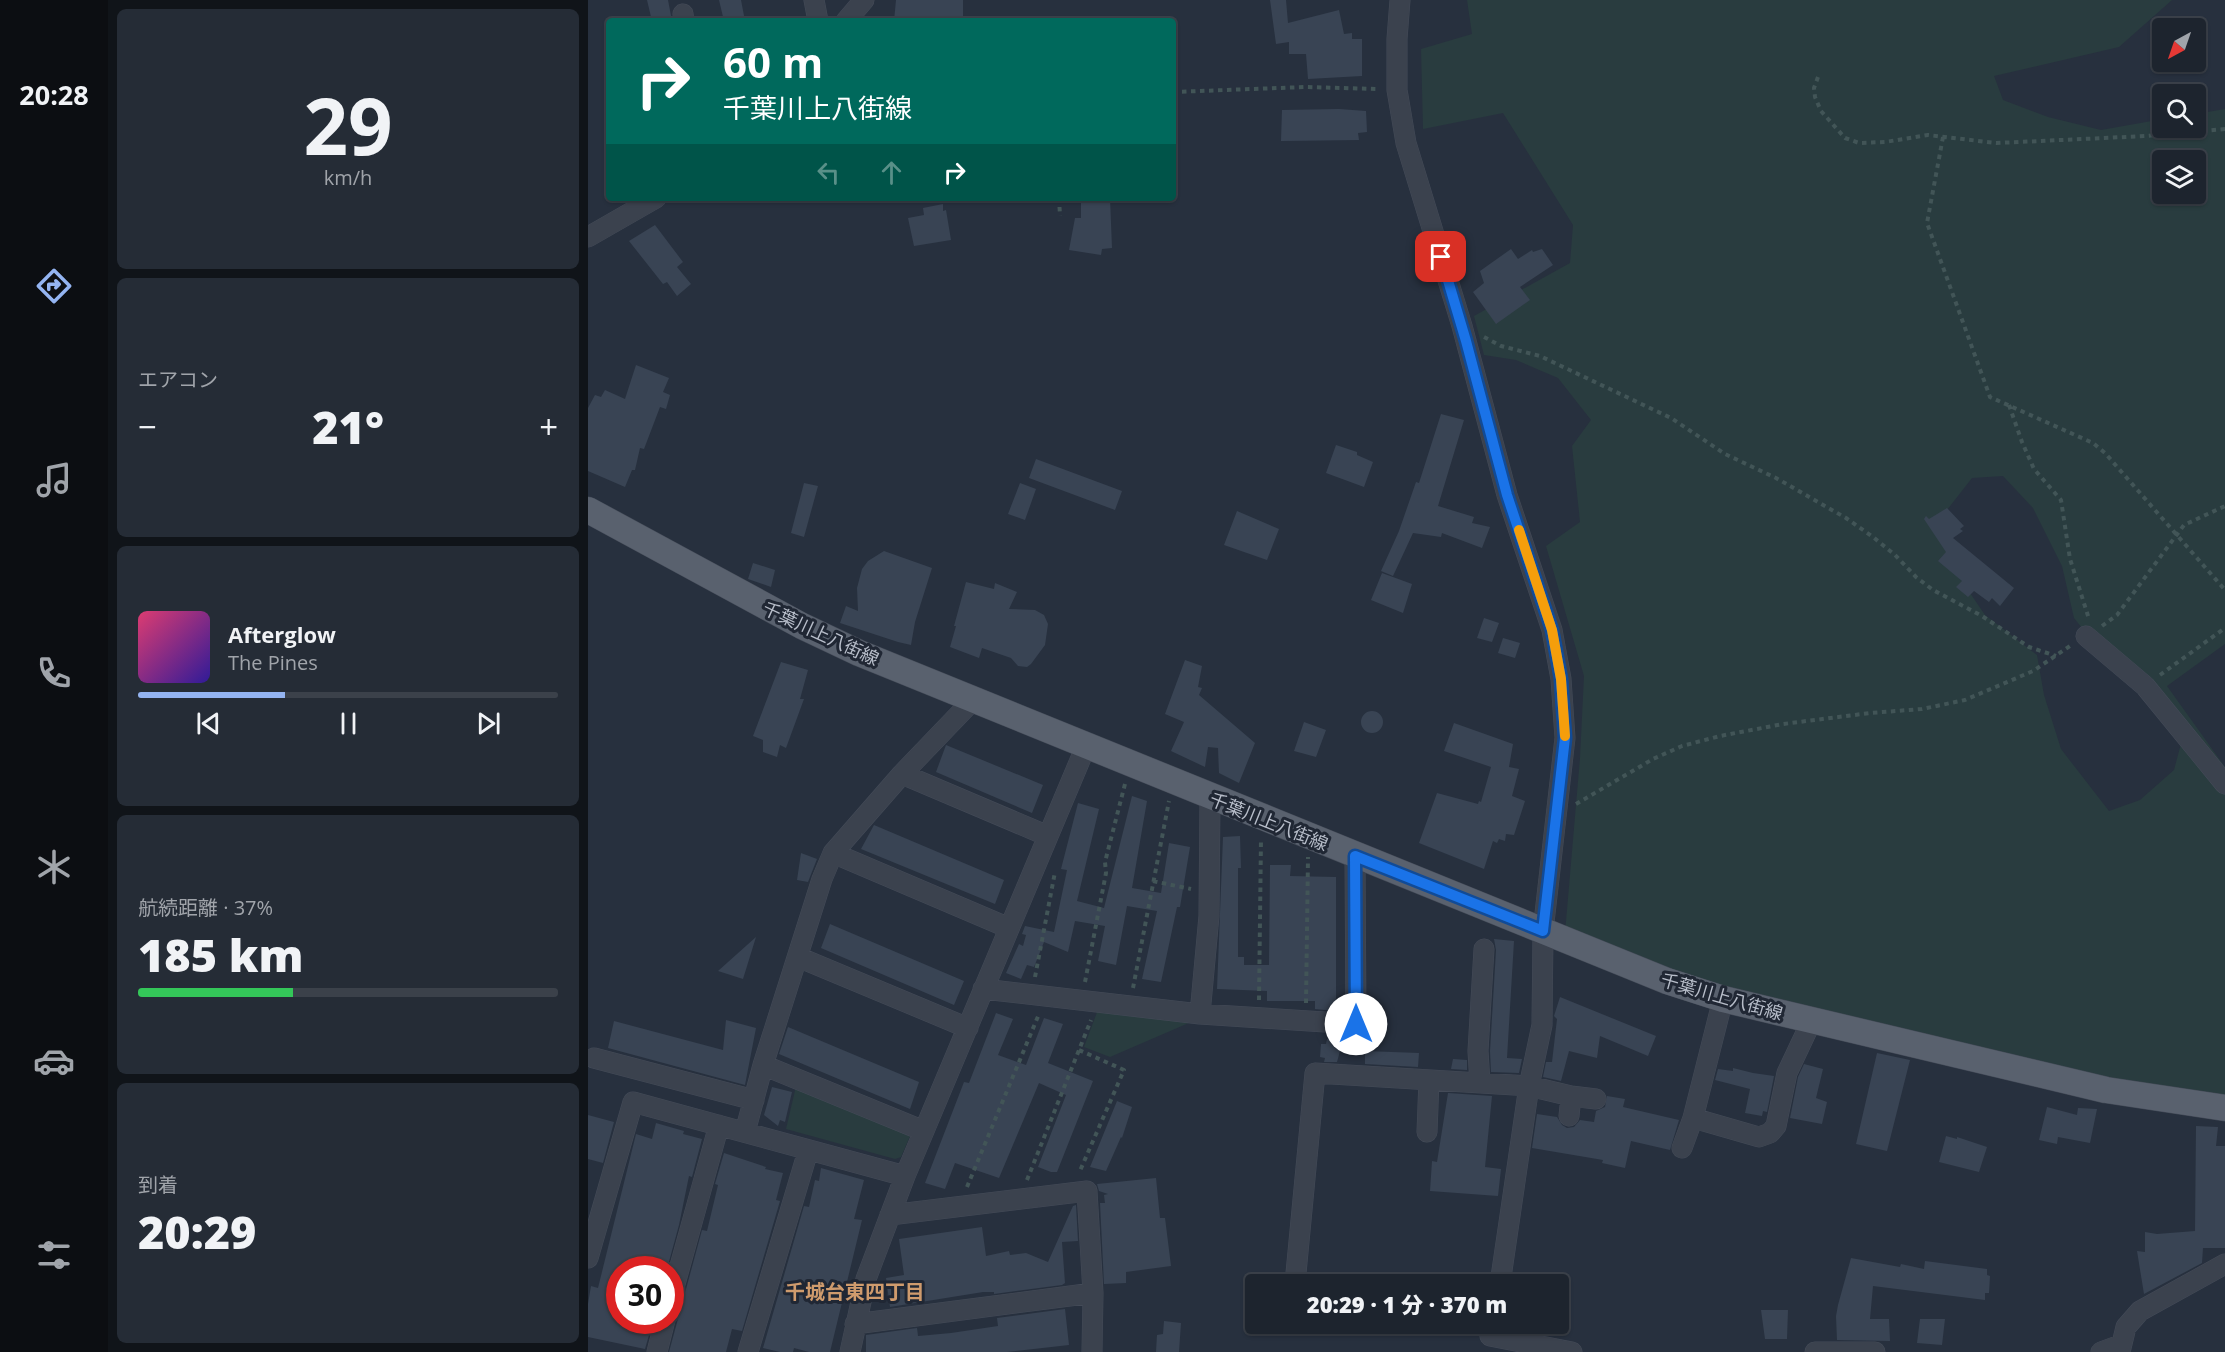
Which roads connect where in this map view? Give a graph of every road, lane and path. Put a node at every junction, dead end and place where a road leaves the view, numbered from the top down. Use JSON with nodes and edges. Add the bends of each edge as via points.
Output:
{"nodes":[{"id":1,"x":814,"y":0,"type":"edge"},
{"id":2,"x":864,"y":0,"type":"edge"},
{"id":3,"x":1400,"y":0,"type":"edge"},
{"id":4,"x":817,"y":18,"type":"edge"},
{"id":5,"x":849,"y":18,"type":"edge"},
{"id":6,"x":1818,"y":77,"type":"dead end"},
{"id":7,"x":1397,"y":90,"type":"junction"},
{"id":8,"x":1176,"y":92,"type":"edge"},
{"id":9,"x":2225,"y":129,"type":"edge"},
{"id":10,"x":1943,"y":137,"type":"junction"},
{"id":11,"x":651,"y":201,"type":"edge"},
{"id":12,"x":850,"y":201,"type":"edge"},
{"id":13,"x":997,"y":201,"type":"edge"},
{"id":14,"x":1059,"y":201,"type":"edge"},
{"id":15,"x":853,"y":205,"type":"dead end"},
{"id":16,"x":998,"y":207,"type":"dead end"},
{"id":17,"x":1060,"y":216,"type":"dead end"},
{"id":18,"x":588,"y":237,"type":"edge"},
{"id":19,"x":1462,"y":326,"type":"junction"},
{"id":20,"x":2009,"y":405,"type":"junction"},
{"id":21,"x":2225,"y":506,"type":"edge"},
{"id":22,"x":588,"y":510,"type":"edge"},
{"id":23,"x":2175,"y":535,"type":"junction"},
{"id":24,"x":2225,"y":590,"type":"edge"},
{"id":25,"x":2225,"y":628,"type":"edge"},
{"id":26,"x":2089,"y":634,"type":"junction"},
{"id":27,"x":2056,"y":656,"type":"junction"},
{"id":28,"x":2145,"y":686,"type":"junction"},
{"id":29,"x":973,"y":700,"type":"junction"},
{"id":30,"x":1086,"y":746,"type":"junction"},
{"id":31,"x":1131,"y":764,"type":"junction"},
{"id":32,"x":902,"y":774,"type":"junction"},
{"id":33,"x":1173,"y":782,"type":"junction"},
{"id":34,"x":2225,"y":784,"type":"edge"},
{"id":35,"x":1210,"y":796,"type":"junction"},
{"id":36,"x":1261,"y":817,"type":"junction"},
{"id":37,"x":1555,"y":817,"type":"junction"},
{"id":38,"x":1048,"y":836,"type":"junction"},
{"id":39,"x":1308,"y":837,"type":"junction"},
{"id":40,"x":833,"y":853,"type":"junction"},
{"id":41,"x":1355,"y":856,"type":"junction"},
{"id":42,"x":1055,"y":864,"type":"dead end"},
{"id":43,"x":1153,"y":881,"type":"junction"},
{"id":44,"x":1209,"y":893,"type":"junction"},
{"id":45,"x":1009,"y":928,"type":"junction"},
{"id":46,"x":1543,"y":931,"type":"junction"},
{"id":47,"x":1484,"y":950,"type":"dead end"},
{"id":48,"x":798,"y":957,"type":"junction"},
{"id":49,"x":983,"y":989,"type":"junction"},
{"id":50,"x":1039,"y":996,"type":"junction"},
{"id":51,"x":1723,"y":999,"type":"junction"},
{"id":52,"x":1090,"y":1002,"type":"junction"},
{"id":53,"x":1129,"y":1006,"type":"junction"},
{"id":54,"x":1200,"y":1014,"type":"junction"},
{"id":55,"x":1259,"y":1018,"type":"junction"},
{"id":56,"x":1812,"y":1020,"type":"junction"},
{"id":57,"x":1306,"y":1021,"type":"junction"},
{"id":58,"x":968,"y":1028,"type":"junction"},
{"id":59,"x":1079,"y":1050,"type":"junction"},
{"id":60,"x":594,"y":1058,"type":"dead end"},
{"id":61,"x":763,"y":1065,"type":"junction"},
{"id":62,"x":1429,"y":1080,"type":"junction"},
{"id":63,"x":1480,"y":1083,"type":"junction"},
{"id":64,"x":1528,"y":1086,"type":"junction"},
{"id":65,"x":1571,"y":1096,"type":"junction"},
{"id":66,"x":1596,"y":1098,"type":"dead end"},
{"id":67,"x":754,"y":1100,"type":"junction"},
{"id":68,"x":2225,"y":1108,"type":"edge"},
{"id":69,"x":1569,"y":1116,"type":"dead end"},
{"id":70,"x":1693,"y":1118,"type":"junction"},
{"id":71,"x":719,"y":1125,"type":"junction"},
{"id":72,"x":924,"y":1131,"type":"junction"},
{"id":73,"x":746,"y":1132,"type":"junction"},
{"id":74,"x":1427,"y":1132,"type":"dead end"},
{"id":75,"x":1682,"y":1148,"type":"dead end"},
{"id":76,"x":808,"y":1150,"type":"junction"},
{"id":77,"x":905,"y":1176,"type":"junction"},
{"id":78,"x":1070,"y":1193,"type":"junction"},
{"id":79,"x":1019,"y":1199,"type":"junction"},
{"id":80,"x":959,"y":1207,"type":"junction"},
{"id":81,"x":890,"y":1215,"type":"junction"},
{"id":82,"x":683,"y":1256,"type":"edge"},
{"id":83,"x":588,"y":1258,"type":"edge"},
{"id":84,"x":2225,"y":1264,"type":"edge"},
{"id":85,"x":1296,"y":1273,"type":"dead end"},
{"id":86,"x":1502,"y":1274,"type":"edge"},
{"id":87,"x":1093,"y":1293,"type":"junction"},
{"id":88,"x":855,"y":1324,"type":"junction"},
{"id":89,"x":662,"y":1334,"type":"edge"},
{"id":90,"x":1489,"y":1337,"type":"edge"},
{"id":91,"x":2120,"y":1348,"type":"edge"},
{"id":92,"x":657,"y":1352,"type":"edge"},
{"id":93,"x":748,"y":1352,"type":"edge"},
{"id":94,"x":850,"y":1352,"type":"edge"},
{"id":95,"x":1092,"y":1352,"type":"edge"},
{"id":96,"x":1572,"y":1352,"type":"edge"},
{"id":97,"x":1815,"y":1352,"type":"edge"},
{"id":98,"x":1875,"y":1352,"type":"edge"},
{"id":99,"x":2101,"y":1352,"type":"edge"}],
"edges":[{"from":1,"to":4,"type":"street"},
{"from":2,"to":5,"type":"street"},
{"from":3,"to":7,"type":"street"},
{"from":6,"to":10,"type":"path","via":[[1814,88],[1821,111],[1845,138],[1866,143],[1928,135]]},
{"from":7,"to":8,"type":"path","via":[[1315,87]]},
{"from":7,"to":19,"type":"street","via":[[1406,143]]},
{"from":9,"to":10,"type":"path","via":[[1995,143]]},
{"from":10,"to":20,"type":"path","via":[[1927,223],[1990,397]]},
{"from":11,"to":18,"type":"street"},
{"from":12,"to":15,"type":"path"},
{"from":13,"to":16,"type":"path"},
{"from":14,"to":17,"type":"path"},
{"from":19,"to":27,"type":"path","via":[[1501,346],[1540,356],[1671,418],[1725,454],[1846,518],[1934,591],[2029,647]]},
{"from":19,"to":37,"type":"street","via":[[1507,495],[1552,630],[1561,679],[1565,738]]},
{"from":20,"to":23,"type":"path","via":[[2093,443]]},
{"from":20,"to":26,"type":"path","via":[[2034,469],[2061,500],[2070,558]]},
{"from":21,"to":23,"type":"path","via":[[2184,525]]},
{"from":22,"to":29,"type":"main road","name":"千葉川上八街線","via":[[802,626]]},
{"from":23,"to":24,"type":"path"},
{"from":23,"to":26,"type":"path","via":[[2117,615]]},
{"from":25,"to":28,"type":"path"},
{"from":26,"to":27,"type":"path"},
{"from":26,"to":28,"type":"street"},
{"from":27,"to":37,"type":"path","via":[[2033,671],[1965,700],[1922,709],[1783,724],[1682,746]]},
{"from":28,"to":34,"type":"street"},
{"from":29,"to":30,"type":"main road","name":"千葉川上八街線"},
{"from":29,"to":32,"type":"street"},
{"from":30,"to":31,"type":"main road","name":"千葉川上八街線"},
{"from":30,"to":38,"type":"street"},
{"from":31,"to":33,"type":"main road","name":"千葉川上八街線"},
{"from":31,"to":52,"type":"path","via":[[1105,862]]},
{"from":32,"to":38,"type":"street"},
{"from":32,"to":40,"type":"street"},
{"from":33,"to":35,"type":"main road","name":"千葉川上八街線"},
{"from":33,"to":43,"type":"path"},
{"from":35,"to":36,"type":"main road","name":"千葉川上八街線"},
{"from":35,"to":44,"type":"street"},
{"from":36,"to":39,"type":"main road","name":"千葉川上八街線"},
{"from":36,"to":55,"type":"path"},
{"from":37,"to":46,"type":"street"},
{"from":38,"to":45,"type":"street"},
{"from":39,"to":41,"type":"main road","name":"千葉川上八街線"},
{"from":39,"to":57,"type":"path"},
{"from":40,"to":45,"type":"street"},
{"from":40,"to":48,"type":"street"},
{"from":41,"to":46,"type":"main road","name":"千葉川上八街線"},
{"from":41,"to":57,"type":"street","via":[[1356,1024]]},
{"from":42,"to":50,"type":"path"},
{"from":43,"to":44,"type":"path"},
{"from":43,"to":53,"type":"path"},
{"from":44,"to":54,"type":"street"},
{"from":45,"to":49,"type":"street"},
{"from":46,"to":51,"type":"main road","name":"千葉川上八街線"},
{"from":46,"to":64,"type":"street","via":[[1542,1024]]},
{"from":47,"to":63,"type":"street"},
{"from":48,"to":58,"type":"street"},
{"from":48,"to":61,"type":"street"},
{"from":49,"to":50,"type":"street"},
{"from":49,"to":58,"type":"street"},
{"from":50,"to":52,"type":"street"},
{"from":50,"to":80,"type":"path"},
{"from":51,"to":56,"type":"main road","name":"千葉川上八街線"},
{"from":51,"to":70,"type":"street"},
{"from":52,"to":53,"type":"street"},
{"from":52,"to":59,"type":"path"},
{"from":53,"to":54,"type":"street"},
{"from":54,"to":55,"type":"street"},
{"from":55,"to":57,"type":"street"},
{"from":56,"to":68,"type":"main road","name":"千葉川上八街線","via":[[2106,1090]]},
{"from":56,"to":70,"type":"street","via":[[1787,1073],[1776,1126],[1770,1133],[1759,1137]]},
{"from":58,"to":72,"type":"street"},
{"from":59,"to":78,"type":"path","via":[[1124,1070]]},
{"from":59,"to":79,"type":"path"},
{"from":60,"to":67,"type":"street"},
{"from":61,"to":67,"type":"street"},
{"from":61,"to":72,"type":"street"},
{"from":62,"to":63,"type":"street"},
{"from":62,"to":74,"type":"street"},
{"from":62,"to":85,"type":"street","via":[[1314,1072]]},
{"from":63,"to":64,"type":"street"},
{"from":64,"to":65,"type":"street"},
{"from":64,"to":86,"type":"street"},
{"from":65,"to":66,"type":"street"},
{"from":65,"to":69,"type":"street"},
{"from":67,"to":73,"type":"street"},
{"from":70,"to":75,"type":"street"},
{"from":71,"to":73,"type":"street"},
{"from":71,"to":82,"type":"street"},
{"from":71,"to":83,"type":"street","via":[[633,1102]]},
{"from":72,"to":77,"type":"street"},
{"from":73,"to":76,"type":"street"},
{"from":76,"to":77,"type":"street"},
{"from":76,"to":93,"type":"street"},
{"from":77,"to":81,"type":"street"},
{"from":78,"to":79,"type":"street"},
{"from":78,"to":87,"type":"street","via":[[1087,1191]]},
{"from":79,"to":80,"type":"street"},
{"from":80,"to":81,"type":"street"},
{"from":81,"to":88,"type":"street"},
{"from":84,"to":91,"type":"street","via":[[2140,1311],[2126,1327]]},
{"from":87,"to":88,"type":"street"},
{"from":87,"to":95,"type":"street"},
{"from":88,"to":94,"type":"street"},
{"from":89,"to":92,"type":"street"},
{"from":90,"to":96,"type":"street"},
{"from":91,"to":99,"type":"street"},
{"from":97,"to":98,"type":"street"}]}
